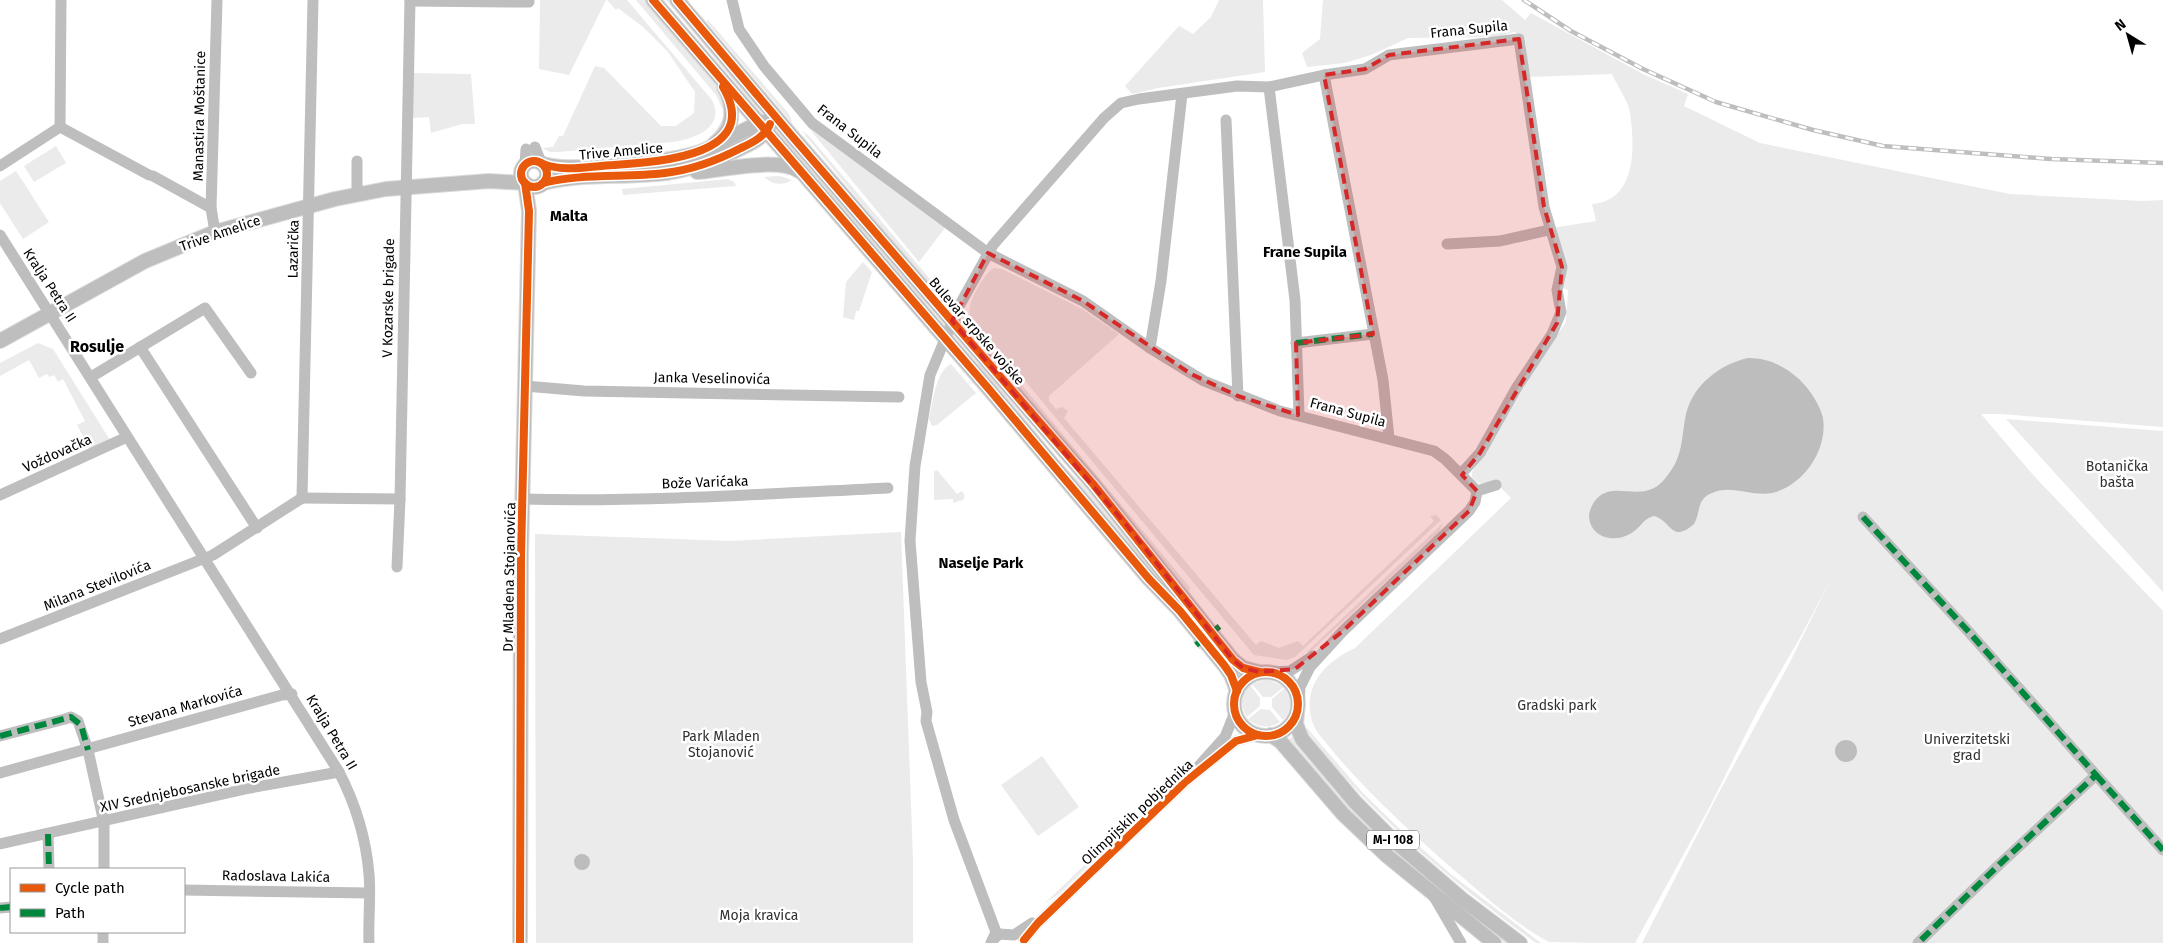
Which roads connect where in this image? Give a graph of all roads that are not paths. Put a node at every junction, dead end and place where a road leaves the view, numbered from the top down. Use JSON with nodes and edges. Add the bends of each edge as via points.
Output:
{"nodes":[{"id":1,"x":61,"y":0,"type":"edge"},
{"id":2,"x":217,"y":0,"type":"edge"},
{"id":3,"x":314,"y":0,"type":"edge"},
{"id":4,"x":410,"y":0,"type":"edge"},
{"id":5,"x":653,"y":0,"type":"edge"},
{"id":6,"x":677,"y":0,"type":"edge"},
{"id":7,"x":732,"y":0,"type":"edge"},
{"id":8,"x":529,"y":1,"type":"edge"},
{"id":9,"x":709,"y":63,"type":"junction"},
{"id":10,"x":1324,"y":76,"type":"junction"},
{"id":11,"x":1269,"y":87,"type":"junction"},
{"id":12,"x":1182,"y":94,"type":"junction"},
{"id":13,"x":767,"y":105,"type":"junction"},
{"id":14,"x":1226,"y":120,"type":"dead end"},
{"id":15,"x":766,"y":125,"type":"junction"},
{"id":16,"x":60,"y":127,"type":"junction"},
{"id":17,"x":785,"y":128,"type":"junction"},
{"id":18,"x":703,"y":152,"type":"junction"},
{"id":19,"x":357,"y":161,"type":"dead end"},
{"id":20,"x":540,"y":163,"type":"junction"},
{"id":21,"x":525,"y":165,"type":"junction"},
{"id":22,"x":0,"y":166,"type":"edge"},
{"id":23,"x":667,"y":173,"type":"junction"},
{"id":24,"x":805,"y":176,"type":"junction"},
{"id":25,"x":489,"y":181,"type":"junction"},
{"id":26,"x":535,"y":184,"type":"junction"},
{"id":27,"x":406,"y":187,"type":"junction"},
{"id":28,"x":357,"y":194,"type":"junction"},
{"id":29,"x":309,"y":206,"type":"junction"},
{"id":30,"x":211,"y":208,"type":"junction"},
{"id":31,"x":1549,"y":230,"type":"junction"},
{"id":32,"x":216,"y":232,"type":"junction"},
{"id":33,"x":0,"y":235,"type":"edge"},
{"id":34,"x":1447,"y":244,"type":"dead end"},
{"id":35,"x":988,"y":253,"type":"junction"},
{"id":36,"x":50,"y":314,"type":"junction"},
{"id":37,"x":952,"y":321,"type":"junction"},
{"id":38,"x":1374,"y":334,"type":"junction"},
{"id":39,"x":945,"y":338,"type":"junction"},
{"id":40,"x":0,"y":342,"type":"edge"},
{"id":41,"x":1296,"y":343,"type":"junction"},
{"id":42,"x":140,"y":347,"type":"junction"},
{"id":43,"x":1150,"y":348,"type":"junction"},
{"id":44,"x":251,"y":373,"type":"dead end"},
{"id":45,"x":91,"y":377,"type":"junction"},
{"id":46,"x":525,"y":386,"type":"junction"},
{"id":47,"x":1238,"y":396,"type":"junction"},
{"id":48,"x":899,"y":397,"type":"dead end"},
{"id":49,"x":1299,"y":415,"type":"junction"},
{"id":50,"x":127,"y":437,"type":"junction"},
{"id":51,"x":1389,"y":438,"type":"junction"},
{"id":52,"x":1461,"y":474,"type":"junction"},
{"id":53,"x":1496,"y":485,"type":"dead end"},
{"id":54,"x":888,"y":488,"type":"dead end"},
{"id":55,"x":1477,"y":492,"type":"junction"},
{"id":56,"x":0,"y":495,"type":"edge"},
{"id":57,"x":302,"y":498,"type":"junction"},
{"id":58,"x":400,"y":499,"type":"junction"},
{"id":59,"x":522,"y":499,"type":"junction"},
{"id":60,"x":1862,"y":518,"type":"dead end"},
{"id":61,"x":257,"y":528,"type":"junction"},
{"id":62,"x":205,"y":558,"type":"junction"},
{"id":63,"x":397,"y":567,"type":"dead end"},
{"id":64,"x":1343,"y":632,"type":"junction"},
{"id":65,"x":0,"y":639,"type":"edge"},
{"id":66,"x":1265,"y":672,"type":"junction"},
{"id":67,"x":1237,"y":691,"type":"junction"},
{"id":68,"x":292,"y":694,"type":"junction"},
{"id":69,"x":1298,"y":709,"type":"junction"},
{"id":70,"x":1235,"y":712,"type":"junction"},
{"id":71,"x":1264,"y":735,"type":"junction"},
{"id":72,"x":0,"y":736,"type":"edge"},
{"id":73,"x":88,"y":750,"type":"junction"},
{"id":74,"x":339,"y":772,"type":"junction"},
{"id":75,"x":0,"y":773,"type":"edge"},
{"id":76,"x":2096,"y":775,"type":"junction"},
{"id":77,"x":1184,"y":783,"type":"junction"},
{"id":78,"x":104,"y":823,"type":"junction"},
{"id":79,"x":48,"y":834,"type":"junction"},
{"id":80,"x":0,"y":844,"type":"edge"},
{"id":81,"x":2163,"y":850,"type":"edge"},
{"id":82,"x":49,"y":868,"type":"edge"},
{"id":83,"x":104,"y":868,"type":"edge"},
{"id":84,"x":185,"y":890,"type":"edge"},
{"id":85,"x":368,"y":893,"type":"junction"},
{"id":86,"x":1433,"y":895,"type":"junction"},
{"id":87,"x":993,"y":938,"type":"edge"},
{"id":88,"x":1023,"y":939,"type":"edge"},
{"id":89,"x":369,"y":943,"type":"edge"},
{"id":90,"x":520,"y":943,"type":"edge"},
{"id":91,"x":1461,"y":943,"type":"edge"},
{"id":92,"x":1494,"y":943,"type":"edge"},
{"id":93,"x":1520,"y":943,"type":"edge"},
{"id":94,"x":1918,"y":943,"type":"edge"}],
"edges":[{"from":1,"to":16,"type":"street"},
{"from":2,"to":30,"type":"street","name":"Manastira Moštanice"},
{"from":3,"to":29,"type":"street","name":"Lazarička"},
{"from":4,"to":8,"type":"street"},
{"from":4,"to":27,"type":"street","name":"V Kozarske brigade"},
{"from":5,"to":9,"type":"main road","name":"Bulevar srpske vojske"},
{"from":6,"to":13,"type":"main road","name":"Bulevar srpske vojske","number":"M-I 108"},
{"from":7,"to":35,"type":"street","name":"Frana Supila","via":[[739,29],[764,66],[812,122]]},
{"from":9,"to":15,"type":"main road","name":"Bulevar srpske vojske"},
{"from":9,"to":18,"type":"main road","via":[[728,94],[732,116],[720,139]]},
{"from":10,"to":11,"type":"street","name":"Frana Supila"},
{"from":10,"to":31,"type":"street","name":"Frana Supila","via":[[1365,69],[1389,54],[1520,40]]},
{"from":10,"to":38,"type":"street","name":"Frana Supila"},
{"from":11,"to":12,"type":"street","name":"Frana Supila","via":[[1237,86]]},
{"from":11,"to":41,"type":"street","name":"Frana Supila","via":[[1295,300]]},
{"from":12,"to":35,"type":"street","name":"Frana Supila","via":[[1121,103],[1012,221]]},
{"from":12,"to":43,"type":"street","via":[[1161,281]]},
{"from":13,"to":15,"type":"main road"},
{"from":13,"to":17,"type":"main road","name":"Bulevar srpske vojske","number":"M-I 108"},
{"from":14,"to":47,"type":"street"},
{"from":15,"to":17,"type":"main road"},
{"from":15,"to":18,"type":"main road","name":"Trive Amelice"},
{"from":15,"to":23,"type":"main road","name":"Trive Amelice","via":[[748,145],[709,162]]},
{"from":15,"to":24,"type":"main road","name":"Bulevar srpske vojske"},
{"from":16,"to":22,"type":"street"},
{"from":16,"to":30,"type":"street"},
{"from":17,"to":37,"type":"main road","name":"Bulevar srpske vojske","number":"M-I 108"},
{"from":18,"to":20,"type":"main road","name":"Trive Amelice","via":[[676,159],[636,163],[557,167]]},
{"from":19,"to":28,"type":"street"},
{"from":20,"to":21,"type":"main road","via":[[532,161]]},
{"from":20,"to":21,"type":"street","via":[[530,148]]},
{"from":20,"to":26,"type":"main road","via":[[547,172]]},
{"from":21,"to":25,"type":"main road","name":"Trive Amelice","via":[[509,176]]},
{"from":21,"to":26,"type":"main road","via":[[522,175]]},
{"from":23,"to":24,"type":"main road","via":[[786,165]]},
{"from":23,"to":26,"type":"main road","name":"Trive Amelice","via":[[576,178]]},
{"from":24,"to":39,"type":"main road","name":"Bulevar srpske vojske"},
{"from":25,"to":26,"type":"main road","name":"Trive Amelice"},
{"from":25,"to":27,"type":"main road","name":"Trive Amelice"},
{"from":26,"to":46,"type":"main road","name":"Dr Mladena Stojanovića","via":[[529,211]]},
{"from":27,"to":28,"type":"main road","name":"Trive Amelice"},
{"from":27,"to":58,"type":"street","name":"V Kozarske brigade"},
{"from":28,"to":29,"type":"main road","name":"Trive Amelice"},
{"from":29,"to":32,"type":"main road","name":"Trive Amelice"},
{"from":29,"to":57,"type":"street","name":"Lazarička"},
{"from":30,"to":32,"type":"street","name":"Manastira Moštanice"},
{"from":31,"to":34,"type":"street","via":[[1500,241]]},
{"from":31,"to":52,"type":"street","name":"Frana Supila","via":[[1562,267],[1558,290],[1561,312],[1480,453]]},
{"from":32,"to":36,"type":"main road","name":"Trive Amelice","via":[[145,262]]},
{"from":33,"to":36,"type":"street","name":"Kralja Petra II"},
{"from":35,"to":37,"type":"street","name":"Frana Supila"},
{"from":35,"to":43,"type":"street","name":"Frana Supila","via":[[1083,301]]},
{"from":36,"to":40,"type":"main road","name":"Trive Amelice"},
{"from":36,"to":45,"type":"street","name":"Kralja Petra II"},
{"from":37,"to":39,"type":"street","name":"Frana Supila"},
{"from":37,"to":66,"type":"main road","name":"Bulevar srpske vojske","number":"M-I 108","via":[[1128,527],[1233,660],[1243,668]]},
{"from":38,"to":41,"type":"street"},
{"from":38,"to":51,"type":"street","name":"Frana Supila"},
{"from":39,"to":67,"type":"main road","name":"Bulevar srpske vojske","via":[[1203,639],[1231,675]]},
{"from":39,"to":87,"type":"street","name":"Frana Supila","via":[[926,392],[912,488],[912,567],[922,682],[928,712],[926,721],[943,786]]},
{"from":41,"to":49,"type":"street","name":"Frana Supila"},
{"from":42,"to":44,"type":"street","via":[[205,308]]},
{"from":42,"to":45,"type":"street"},
{"from":42,"to":61,"type":"street"},
{"from":43,"to":47,"type":"street","name":"Frana Supila","via":[[1191,374]]},
{"from":45,"to":50,"type":"street","name":"Kralja Petra II"},
{"from":46,"to":48,"type":"street","name":"Janka Veselinovića","via":[[584,391]]},
{"from":46,"to":59,"type":"main road","name":"Dr Mladena Stojanovića"},
{"from":47,"to":49,"type":"street","name":"Frana Supila"},
{"from":49,"to":51,"type":"street","name":"Frana Supila"},
{"from":50,"to":56,"type":"street","name":"Voždovačka"},
{"from":50,"to":62,"type":"street","name":"Kralja Petra II"},
{"from":51,"to":52,"type":"street","name":"Frana Supila","via":[[1434,451]]},
{"from":52,"to":55,"type":"street"},
{"from":53,"to":55,"type":"street"},
{"from":54,"to":59,"type":"street","name":"Bože Varićaka","via":[[726,496]]},
{"from":55,"to":64,"type":"street","via":[[1469,511]]},
{"from":57,"to":58,"type":"street"},
{"from":57,"to":61,"type":"street"},
{"from":58,"to":63,"type":"street","name":"V Kozarske brigade"},
{"from":59,"to":90,"type":"main road","name":"Dr Mladena Stojanovića"},
{"from":60,"to":76,"type":"street"},
{"from":61,"to":62,"type":"street"},
{"from":62,"to":65,"type":"street","name":"Milana Stevilovića"},
{"from":62,"to":68,"type":"street","name":"Kralja Petra II"},
{"from":64,"to":66,"type":"street","via":[[1295,669]]},
{"from":64,"to":69,"type":"street","via":[[1305,673]]},
{"from":66,"to":67,"type":"main road","via":[[1245,679]]},
{"from":66,"to":69,"type":"main road","name":"Bulevar srpske vojske","number":"M-I 108","via":[[1290,682],[1295,689]]},
{"from":67,"to":70,"type":"main road"},
{"from":68,"to":73,"type":"street","name":"Stevana Markovića"},
{"from":68,"to":74,"type":"street","name":"Kralja Petra II"},
{"from":69,"to":71,"type":"main road","via":[[1287,728]]},
{"from":69,"to":93,"type":"main road","name":"Bulevar srpske vojske","number":"M-I 108","via":[[1296,724],[1302,739],[1373,820],[1431,873]]},
{"from":70,"to":71,"type":"main road","number":"M-I 108","via":[[1242,725]]},
{"from":70,"to":77,"type":"street","name":"Olimpijskih pobjednika","via":[[1225,737]]},
{"from":71,"to":77,"type":"street","name":"Olimpijskih pobjednika","via":[[1236,741]]},
{"from":71,"to":86,"type":"main road","number":"M-I 108","via":[[1286,746],[1343,814]]},
{"from":72,"to":73,"type":"street","via":[[71,717],[81,725]]},
{"from":73,"to":75,"type":"street","name":"Stevana Markovića"},
{"from":73,"to":78,"type":"street"},
{"from":74,"to":78,"type":"street","name":"XIV Srednjebosanske brigade","via":[[250,788]]},
{"from":74,"to":85,"type":"street","name":"Kralja Petra II","via":[[363,835]]},
{"from":76,"to":81,"type":"street"},
{"from":76,"to":94,"type":"street"},
{"from":77,"to":88,"type":"street","name":"Olimpijskih pobjednika"},
{"from":78,"to":79,"type":"street","name":"XIV Srednjebosanske brigade"},
{"from":78,"to":83,"type":"street"},
{"from":79,"to":80,"type":"street","name":"XIV Srednjebosanske brigade"},
{"from":79,"to":82,"type":"street"},
{"from":84,"to":85,"type":"street","name":"Radoslava Lakića"},
{"from":85,"to":89,"type":"street","name":"Kralja Petra II"},
{"from":86,"to":91,"type":"street"},
{"from":86,"to":92,"type":"main road","number":"M-I 108"},
{"from":87,"to":88,"type":"street"},
{"from":87,"to":88,"type":"street","name":"Olimpijskih pobjednika","via":[[999,934]]}]}
